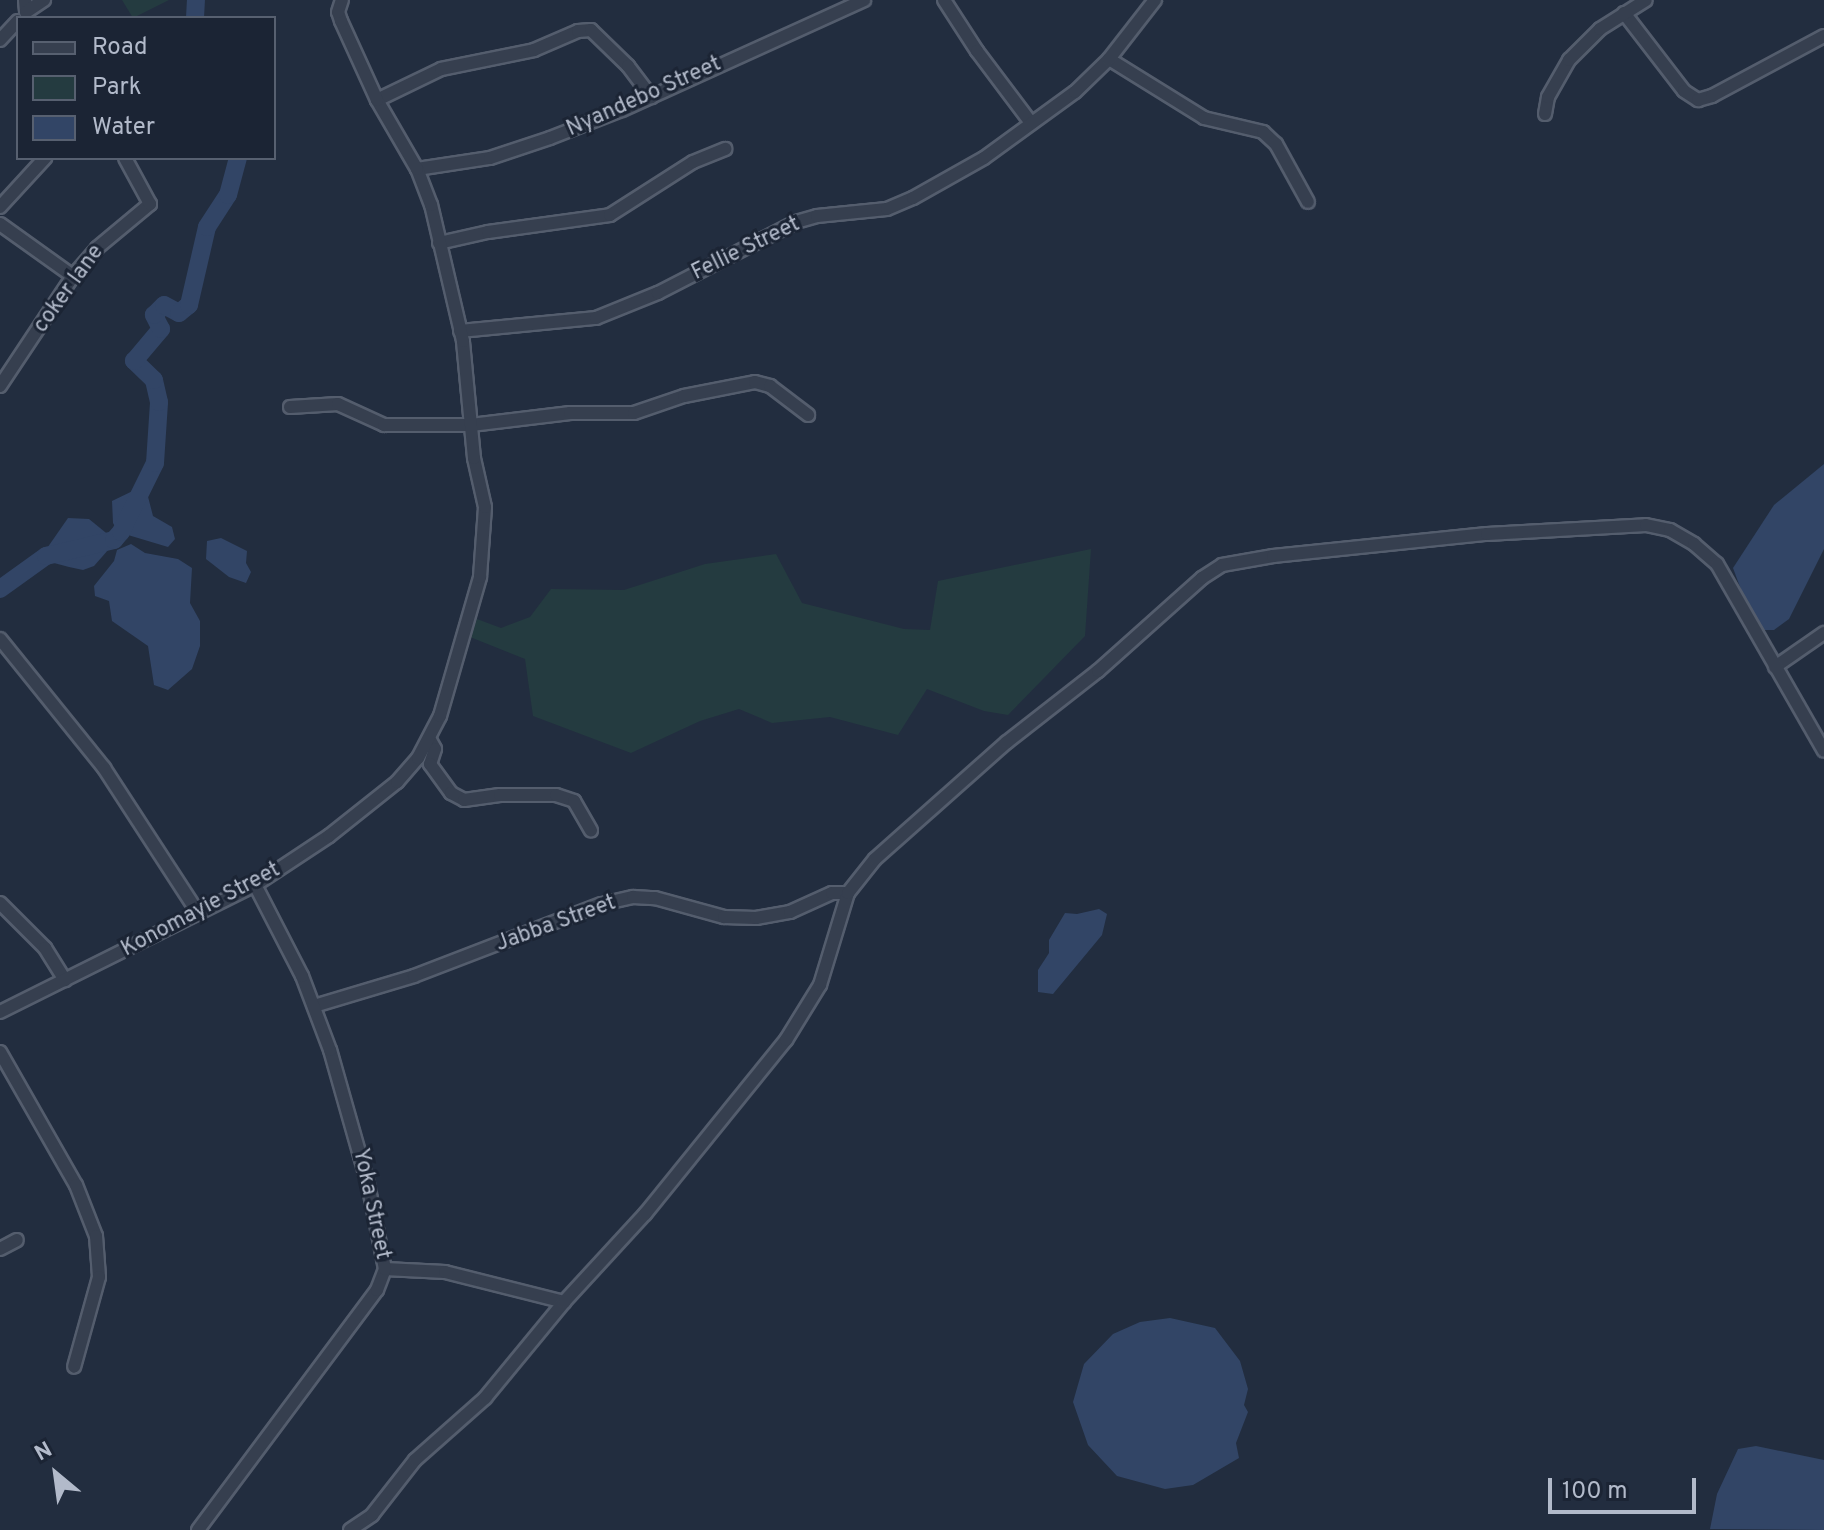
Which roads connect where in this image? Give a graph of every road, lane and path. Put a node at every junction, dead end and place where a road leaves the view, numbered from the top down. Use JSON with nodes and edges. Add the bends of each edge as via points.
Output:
{"nodes":[{"id":1,"x":44,"y":0,"type":"edge"},
{"id":2,"x":864,"y":0,"type":"edge"},
{"id":3,"x":944,"y":0,"type":"edge"},
{"id":4,"x":1155,"y":0,"type":"edge"},
{"id":5,"x":1646,"y":0,"type":"edge"},
{"id":6,"x":340,"y":6,"type":"edge"},
{"id":7,"x":1624,"y":13,"type":"junction"},
{"id":8,"x":24,"y":14,"type":"edge"},
{"id":9,"x":16,"y":23,"type":"edge"},
{"id":10,"x":1824,"y":36,"type":"edge"},
{"id":11,"x":0,"y":40,"type":"edge"},
{"id":12,"x":1109,"y":59,"type":"junction"},
{"id":13,"x":651,"y":97,"type":"junction"},
{"id":14,"x":377,"y":100,"type":"junction"},
{"id":15,"x":1545,"y":114,"type":"dead end"},
{"id":16,"x":1031,"y":123,"type":"junction"},
{"id":17,"x":726,"y":149,"type":"dead end"},
{"id":18,"x":43,"y":160,"type":"edge"},
{"id":19,"x":126,"y":160,"type":"edge"},
{"id":20,"x":417,"y":169,"type":"junction"},
{"id":21,"x":1308,"y":202,"type":"dead end"},
{"id":22,"x":0,"y":207,"type":"edge"},
{"id":23,"x":0,"y":224,"type":"edge"},
{"id":24,"x":439,"y":243,"type":"junction"},
{"id":25,"x":73,"y":276,"type":"junction"},
{"id":26,"x":460,"y":331,"type":"junction"},
{"id":27,"x":0,"y":386,"type":"edge"},
{"id":28,"x":290,"y":407,"type":"dead end"},
{"id":29,"x":808,"y":415,"type":"dead end"},
{"id":30,"x":471,"y":425,"type":"junction"},
{"id":31,"x":1824,"y":633,"type":"edge"},
{"id":32,"x":0,"y":639,"type":"edge"},
{"id":33,"x":1775,"y":667,"type":"junction"},
{"id":34,"x":430,"y":740,"type":"junction"},
{"id":35,"x":1824,"y":751,"type":"edge"},
{"id":36,"x":591,"y":830,"type":"dead end"},
{"id":37,"x":255,"y":885,"type":"junction"},
{"id":38,"x":848,"y":893,"type":"junction"},
{"id":39,"x":0,"y":903,"type":"edge"},
{"id":40,"x":198,"y":913,"type":"junction"},
{"id":41,"x":65,"y":980,"type":"junction"},
{"id":42,"x":314,"y":1006,"type":"junction"},
{"id":43,"x":0,"y":1012,"type":"edge"},
{"id":44,"x":0,"y":1052,"type":"edge"},
{"id":45,"x":17,"y":1240,"type":"dead end"},
{"id":46,"x":0,"y":1249,"type":"edge"},
{"id":47,"x":385,"y":1269,"type":"junction"},
{"id":48,"x":564,"y":1302,"type":"junction"},
{"id":49,"x":74,"y":1367,"type":"dead end"},
{"id":50,"x":198,"y":1530,"type":"edge"},
{"id":51,"x":350,"y":1530,"type":"edge"}],
"edges":[{"from":1,"to":8,"type":"street"},
{"from":2,"to":13,"type":"street","name":"Nyandebo Street"},
{"from":3,"to":16,"type":"street"},
{"from":4,"to":12,"type":"street","name":"Fellie Street"},
{"from":5,"to":7,"type":"street"},
{"from":6,"to":14,"type":"street","name":"Konomayie Street"},
{"from":7,"to":10,"type":"street","via":[[1684,91],[1698,100]]},
{"from":7,"to":15,"type":"street","via":[[1569,60],[1548,97]]},
{"from":9,"to":11,"type":"street"},
{"from":12,"to":16,"type":"street","name":"Fellie Street"},
{"from":12,"to":21,"type":"street","via":[[1204,118],[1263,132],[1276,144]]},
{"from":13,"to":14,"type":"street","via":[[591,30],[534,50],[441,69]]},
{"from":13,"to":20,"type":"street","name":"Nyandebo Street","via":[[490,158]]},
{"from":14,"to":20,"type":"street","name":"Konomayie Street"},
{"from":16,"to":26,"type":"street","name":"Fellie Street","via":[[984,158],[913,198],[887,209],[796,222],[621,310],[572,322]]},
{"from":17,"to":24,"type":"street","via":[[693,162],[610,215]]},
{"from":18,"to":22,"type":"street"},
{"from":19,"to":25,"type":"street","name":"coker lane","via":[[150,204],[97,248]]},
{"from":20,"to":24,"type":"street","name":"Konomayie Street"},
{"from":23,"to":25,"type":"street"},
{"from":24,"to":26,"type":"street","name":"Konomayie Street"},
{"from":25,"to":27,"type":"street","name":"coker lane"},
{"from":26,"to":30,"type":"street","name":"Konomayie Street"},
{"from":28,"to":30,"type":"street","via":[[338,404],[384,425]]},
{"from":29,"to":30,"type":"street","via":[[770,386],[755,382],[684,396],[634,413],[570,413]]},
{"from":30,"to":34,"type":"street","name":"Konomayie Street","via":[[485,507],[480,577],[456,669]]},
{"from":31,"to":33,"type":"street"},
{"from":32,"to":40,"type":"street","via":[[104,768]]},
{"from":33,"to":35,"type":"street"},
{"from":33,"to":38,"type":"street","via":[[1717,564],[1670,530],[1646,525],[1391,543],[1222,565],[1007,742],[875,859]]},
{"from":34,"to":36,"type":"street","via":[[435,749],[430,764],[451,793],[464,800],[556,795],[574,801]]},
{"from":34,"to":37,"type":"street","name":"Konomayie Street","via":[[397,782]]},
{"from":37,"to":40,"type":"street","name":"Konomayie Street"},
{"from":37,"to":42,"type":"street","name":"Yoka Street"},
{"from":38,"to":42,"type":"street","name":"Jabba Street","via":[[832,893],[790,912],[756,918],[724,917],[633,897]]},
{"from":38,"to":48,"type":"street","via":[[820,985],[786,1040],[645,1214]]},
{"from":39,"to":41,"type":"street","via":[[45,948]]},
{"from":40,"to":41,"type":"street","name":"Konomayie Street"},
{"from":41,"to":43,"type":"street","name":"Konomayie Street"},
{"from":42,"to":47,"type":"street","name":"Yoka Street","via":[[348,1105]]},
{"from":44,"to":49,"type":"street","via":[[76,1185],[96,1236],[99,1277]]},
{"from":45,"to":46,"type":"street"},
{"from":47,"to":48,"type":"street","via":[[445,1272]]},
{"from":47,"to":50,"type":"street","name":"Yoka Street","via":[[377,1290]]},
{"from":48,"to":51,"type":"street","via":[[485,1398],[415,1460],[372,1515]]}]}
